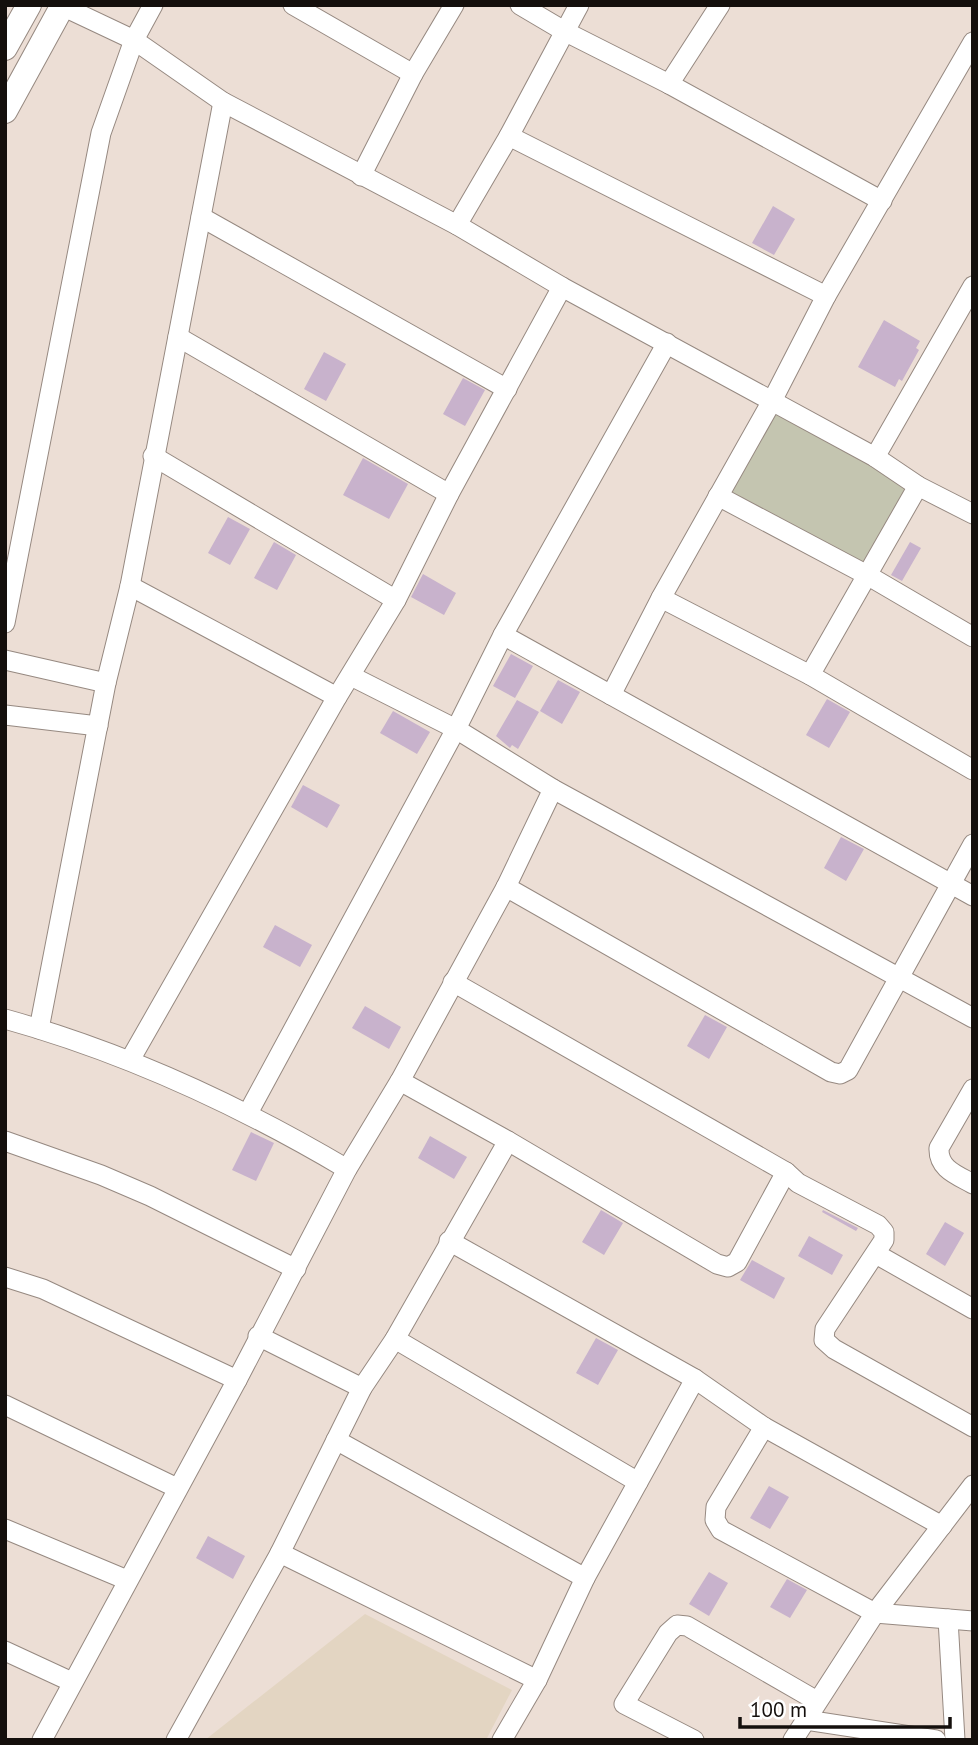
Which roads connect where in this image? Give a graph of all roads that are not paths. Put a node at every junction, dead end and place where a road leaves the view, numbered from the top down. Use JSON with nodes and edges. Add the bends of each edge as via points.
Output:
{"nodes":[{"id":1,"x":29,"y":5,"type":"edge"},
{"id":2,"x":63,"y":5,"type":"edge"},
{"id":3,"x":153,"y":5,"type":"edge"},
{"id":4,"x":293,"y":5,"type":"edge"},
{"id":5,"x":454,"y":5,"type":"edge"},
{"id":6,"x":520,"y":5,"type":"edge"},
{"id":7,"x":579,"y":5,"type":"edge"},
{"id":8,"x":720,"y":5,"type":"edge"},
{"id":9,"x":564,"y":31,"type":"junction"},
{"id":10,"x":134,"y":40,"type":"junction"},
{"id":11,"x":973,"y":42,"type":"edge"},
{"id":12,"x":5,"y":48,"type":"edge"},
{"id":13,"x":413,"y":74,"type":"junction"},
{"id":14,"x":669,"y":84,"type":"junction"},
{"id":15,"x":223,"y":102,"type":"junction"},
{"id":16,"x":5,"y":111,"type":"edge"},
{"id":17,"x":509,"y":136,"type":"junction"},
{"id":18,"x":361,"y":176,"type":"junction"},
{"id":19,"x":882,"y":201,"type":"junction"},
{"id":20,"x":201,"y":218,"type":"junction"},
{"id":21,"x":457,"y":225,"type":"junction"},
{"id":22,"x":973,"y":286,"type":"edge"},
{"id":23,"x":562,"y":287,"type":"junction"},
{"id":24,"x":826,"y":296,"type":"junction"},
{"id":25,"x":178,"y":337,"type":"junction"},
{"id":26,"x":667,"y":343,"type":"junction"},
{"id":27,"x":507,"y":389,"type":"junction"},
{"id":28,"x":772,"y":401,"type":"junction"},
{"id":29,"x":153,"y":456,"type":"junction"},
{"id":30,"x":874,"y":457,"type":"junction"},
{"id":31,"x":918,"y":486,"type":"junction"},
{"id":32,"x":449,"y":494,"type":"junction"},
{"id":33,"x":718,"y":496,"type":"junction"},
{"id":34,"x":973,"y":514,"type":"edge"},
{"id":35,"x":867,"y":575,"type":"junction"},
{"id":36,"x":130,"y":586,"type":"junction"},
{"id":37,"x":661,"y":598,"type":"junction"},
{"id":38,"x":396,"y":600,"type":"junction"},
{"id":39,"x":5,"y":623,"type":"edge"},
{"id":40,"x":503,"y":635,"type":"junction"},
{"id":41,"x":973,"y":637,"type":"edge"},
{"id":42,"x":5,"y":660,"type":"edge"},
{"id":43,"x":351,"y":676,"type":"junction"},
{"id":44,"x":810,"y":676,"type":"junction"},
{"id":45,"x":106,"y":683,"type":"junction"},
{"id":46,"x":611,"y":695,"type":"junction"},
{"id":47,"x":337,"y":697,"type":"junction"},
{"id":48,"x":5,"y":715,"type":"edge"},
{"id":49,"x":98,"y":726,"type":"junction"},
{"id":50,"x":456,"y":729,"type":"junction"},
{"id":51,"x":973,"y":770,"type":"edge"},
{"id":52,"x":553,"y":789,"type":"junction"},
{"id":53,"x":973,"y":844,"type":"edge"},
{"id":54,"x":950,"y":884,"type":"junction"},
{"id":55,"x":506,"y":887,"type":"junction"},
{"id":56,"x":973,"y":896,"type":"edge"},
{"id":57,"x":898,"y":976,"type":"junction"},
{"id":58,"x":453,"y":982,"type":"junction"},
{"id":59,"x":973,"y":1018,"type":"edge"},
{"id":60,"x":5,"y":1019,"type":"edge"},
{"id":61,"x":39,"y":1028,"type":"junction"},
{"id":62,"x":130,"y":1060,"type":"junction"},
{"id":63,"x":400,"y":1081,"type":"junction"},
{"id":64,"x":973,"y":1090,"type":"edge"},
{"id":65,"x":248,"y":1113,"type":"junction"},
{"id":66,"x":5,"y":1141,"type":"edge"},
{"id":67,"x":508,"y":1141,"type":"junction"},
{"id":68,"x":347,"y":1169,"type":"junction"},
{"id":69,"x":786,"y":1172,"type":"junction"},
{"id":70,"x":973,"y":1184,"type":"edge"},
{"id":71,"x":449,"y":1241,"type":"junction"},
{"id":72,"x":876,"y":1254,"type":"junction"},
{"id":73,"x":296,"y":1269,"type":"junction"},
{"id":74,"x":5,"y":1277,"type":"edge"},
{"id":75,"x":973,"y":1309,"type":"edge"},
{"id":76,"x":258,"y":1336,"type":"junction"},
{"id":77,"x":395,"y":1339,"type":"junction"},
{"id":78,"x":695,"y":1379,"type":"junction"},
{"id":79,"x":237,"y":1380,"type":"junction"},
{"id":80,"x":362,"y":1388,"type":"junction"},
{"id":81,"x":5,"y":1405,"type":"edge"},
{"id":82,"x":764,"y":1427,"type":"junction"},
{"id":83,"x":973,"y":1427,"type":"edge"},
{"id":84,"x":336,"y":1440,"type":"junction"},
{"id":85,"x":638,"y":1482,"type":"junction"},
{"id":86,"x":973,"y":1485,"type":"edge"},
{"id":87,"x":177,"y":1488,"type":"junction"},
{"id":88,"x":942,"y":1526,"type":"junction"},
{"id":89,"x":5,"y":1529,"type":"edge"},
{"id":90,"x":280,"y":1553,"type":"junction"},
{"id":91,"x":585,"y":1578,"type":"junction"},
{"id":92,"x":127,"y":1580,"type":"junction"},
{"id":93,"x":875,"y":1614,"type":"junction"},
{"id":94,"x":948,"y":1619,"type":"junction"},
{"id":95,"x":973,"y":1621,"type":"edge"},
{"id":96,"x":5,"y":1651,"type":"edge"},
{"id":97,"x":537,"y":1680,"type":"junction"},
{"id":98,"x":72,"y":1682,"type":"junction"},
{"id":99,"x":817,"y":1701,"type":"junction"},
{"id":100,"x":806,"y":1720,"type":"junction"},
{"id":101,"x":42,"y":1740,"type":"edge"},
{"id":102,"x":176,"y":1740,"type":"edge"},
{"id":103,"x":502,"y":1740,"type":"edge"},
{"id":104,"x":694,"y":1740,"type":"edge"},
{"id":105,"x":793,"y":1740,"type":"edge"},
{"id":106,"x":936,"y":1740,"type":"edge"},
{"id":107,"x":955,"y":1740,"type":"edge"}],
"edges":[{"from":1,"to":12,"type":"main road"},
{"from":2,"to":10,"type":"street"},
{"from":2,"to":16,"type":"main road"},
{"from":3,"to":10,"type":"street"},
{"from":4,"to":13,"type":"street"},
{"from":5,"to":13,"type":"street"},
{"from":6,"to":9,"type":"street"},
{"from":7,"to":9,"type":"street"},
{"from":8,"to":14,"type":"street"},
{"from":9,"to":14,"type":"street"},
{"from":9,"to":17,"type":"street"},
{"from":10,"to":15,"type":"street"},
{"from":10,"to":39,"type":"street","via":[[101,133]]},
{"from":11,"to":19,"type":"street"},
{"from":13,"to":18,"type":"street"},
{"from":14,"to":19,"type":"street"},
{"from":15,"to":18,"type":"street"},
{"from":15,"to":20,"type":"street"},
{"from":17,"to":21,"type":"street"},
{"from":17,"to":24,"type":"street"},
{"from":18,"to":21,"type":"street"},
{"from":19,"to":24,"type":"street"},
{"from":20,"to":25,"type":"street"},
{"from":20,"to":27,"type":"street"},
{"from":21,"to":23,"type":"street"},
{"from":22,"to":30,"type":"street"},
{"from":23,"to":26,"type":"street"},
{"from":23,"to":27,"type":"street"},
{"from":24,"to":28,"type":"street"},
{"from":25,"to":29,"type":"street"},
{"from":25,"to":32,"type":"street"},
{"from":26,"to":28,"type":"street"},
{"from":26,"to":40,"type":"street"},
{"from":27,"to":32,"type":"street"},
{"from":28,"to":30,"type":"street"},
{"from":28,"to":33,"type":"street"},
{"from":29,"to":36,"type":"street"},
{"from":29,"to":38,"type":"street"},
{"from":30,"to":31,"type":"street"},
{"from":31,"to":34,"type":"street"},
{"from":31,"to":35,"type":"street"},
{"from":32,"to":38,"type":"street"},
{"from":33,"to":35,"type":"street"},
{"from":33,"to":37,"type":"street"},
{"from":35,"to":41,"type":"street"},
{"from":35,"to":44,"type":"street"},
{"from":36,"to":45,"type":"street"},
{"from":36,"to":47,"type":"street"},
{"from":37,"to":44,"type":"street"},
{"from":37,"to":46,"type":"street"},
{"from":38,"to":43,"type":"street"},
{"from":40,"to":46,"type":"street"},
{"from":40,"to":50,"type":"street"},
{"from":42,"to":45,"type":"street"},
{"from":43,"to":47,"type":"street"},
{"from":43,"to":50,"type":"street"},
{"from":44,"to":51,"type":"street"},
{"from":45,"to":49,"type":"street"},
{"from":46,"to":54,"type":"street"},
{"from":47,"to":62,"type":"street"},
{"from":48,"to":49,"type":"street"},
{"from":49,"to":61,"type":"street"},
{"from":50,"to":52,"type":"street"},
{"from":50,"to":65,"type":"street"},
{"from":52,"to":55,"type":"street"},
{"from":52,"to":57,"type":"street"},
{"from":53,"to":54,"type":"street"},
{"from":54,"to":56,"type":"street"},
{"from":54,"to":57,"type":"street"},
{"from":55,"to":57,"type":"street","via":[[831,1072],[848,1070]]},
{"from":55,"to":58,"type":"street"},
{"from":57,"to":59,"type":"street"},
{"from":58,"to":63,"type":"street"},
{"from":58,"to":69,"type":"street"},
{"from":60,"to":61,"type":"street"},
{"from":61,"to":62,"type":"street"},
{"from":62,"to":65,"type":"street"},
{"from":63,"to":67,"type":"street"},
{"from":63,"to":68,"type":"street"},
{"from":64,"to":70,"type":"street","via":[[939,1148],[939,1158],[946,1168]]},
{"from":65,"to":68,"type":"street"},
{"from":66,"to":73,"type":"street","via":[[150,1196]]},
{"from":67,"to":69,"type":"street","via":[[728,1267],[737,1262]]},
{"from":67,"to":71,"type":"street"},
{"from":68,"to":73,"type":"street"},
{"from":69,"to":72,"type":"street","via":[[798,1183],[878,1225],[884,1240]]},
{"from":71,"to":77,"type":"street"},
{"from":71,"to":78,"type":"street"},
{"from":72,"to":75,"type":"street"},
{"from":72,"to":83,"type":"street","via":[[825,1329],[824,1340]]},
{"from":73,"to":76,"type":"street"},
{"from":74,"to":79,"type":"street","via":[[43,1289]]},
{"from":76,"to":79,"type":"street"},
{"from":76,"to":80,"type":"street"},
{"from":77,"to":80,"type":"street"},
{"from":77,"to":85,"type":"street"},
{"from":78,"to":82,"type":"street"},
{"from":78,"to":85,"type":"street"},
{"from":79,"to":87,"type":"street"},
{"from":80,"to":84,"type":"street"},
{"from":81,"to":87,"type":"street"},
{"from":82,"to":88,"type":"street"},
{"from":82,"to":93,"type":"street","via":[[716,1507],[715,1520],[721,1530]]},
{"from":84,"to":90,"type":"street"},
{"from":84,"to":91,"type":"street"},
{"from":85,"to":91,"type":"street"},
{"from":86,"to":88,"type":"street"},
{"from":87,"to":92,"type":"street"},
{"from":88,"to":93,"type":"street"},
{"from":89,"to":92,"type":"street"},
{"from":90,"to":97,"type":"street"},
{"from":90,"to":102,"type":"street"},
{"from":91,"to":97,"type":"street"},
{"from":92,"to":98,"type":"street"},
{"from":93,"to":94,"type":"street"},
{"from":93,"to":99,"type":"street"},
{"from":94,"to":95,"type":"street"},
{"from":94,"to":107,"type":"street"},
{"from":96,"to":98,"type":"street"},
{"from":97,"to":103,"type":"street"},
{"from":98,"to":101,"type":"street"},
{"from":99,"to":100,"type":"street"},
{"from":99,"to":104,"type":"street","via":[[687,1626],[677,1625],[624,1704]]},
{"from":100,"to":105,"type":"street"},
{"from":100,"to":106,"type":"street"}]}
